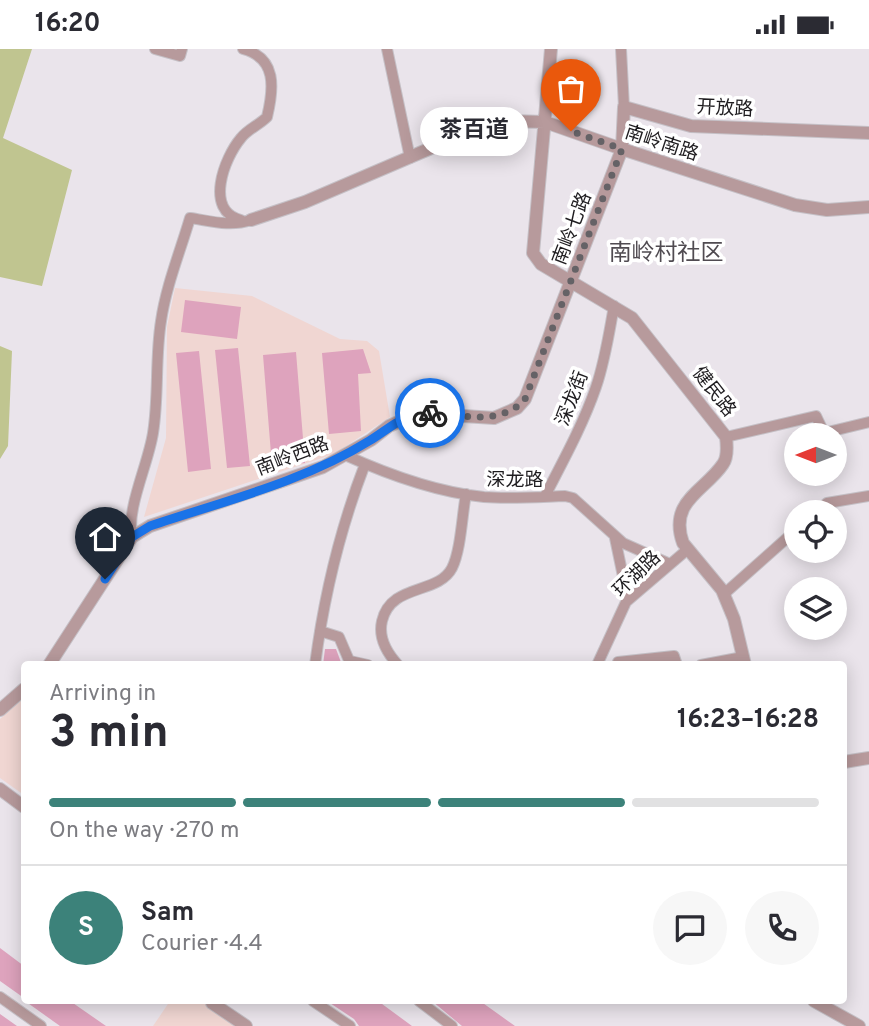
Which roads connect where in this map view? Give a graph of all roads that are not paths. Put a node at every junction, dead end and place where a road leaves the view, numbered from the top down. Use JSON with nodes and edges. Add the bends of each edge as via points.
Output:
{"nodes":[{"id":1,"x":155,"y":49,"type":"edge"},
{"id":2,"x":182,"y":49,"type":"edge"},
{"id":3,"x":243,"y":49,"type":"edge"},
{"id":4,"x":387,"y":49,"type":"edge"},
{"id":5,"x":551,"y":49,"type":"edge"},
{"id":6,"x":621,"y":49,"type":"edge"},
{"id":7,"x":624,"y":107,"type":"junction"},
{"id":8,"x":545,"y":122,"type":"junction"},
{"id":9,"x":869,"y":133,"type":"edge"},
{"id":10,"x":622,"y":149,"type":"junction"},
{"id":11,"x":410,"y":158,"type":"junction"},
{"id":12,"x":869,"y":207,"type":"edge"},
{"id":13,"x":251,"y":219,"type":"junction"},
{"id":14,"x":571,"y":281,"type":"junction"},
{"id":15,"x":614,"y":306,"type":"junction"},
{"id":16,"x":869,"y":422,"type":"edge"},
{"id":17,"x":726,"y":437,"type":"junction"},
{"id":18,"x":345,"y":455,"type":"junction"},
{"id":19,"x":365,"y":464,"type":"junction"},
{"id":20,"x":466,"y":495,"type":"junction"},
{"id":21,"x":545,"y":496,"type":"junction"},
{"id":22,"x":869,"y":496,"type":"edge"},
{"id":23,"x":845,"y":500,"type":"edge"},
{"id":24,"x":132,"y":537,"type":"junction"},
{"id":25,"x":615,"y":538,"type":"junction"},
{"id":26,"x":784,"y":541,"type":"edge"},
{"id":27,"x":688,"y":549,"type":"junction"},
{"id":28,"x":670,"y":564,"type":"junction"},
{"id":29,"x":724,"y":594,"type":"junction"},
{"id":30,"x":626,"y":603,"type":"junction"},
{"id":31,"x":320,"y":631,"type":"junction"},
{"id":32,"x":52,"y":661,"type":"edge"},
{"id":33,"x":316,"y":661,"type":"edge"},
{"id":34,"x":350,"y":661,"type":"edge"},
{"id":35,"x":395,"y":661,"type":"edge"},
{"id":36,"x":599,"y":661,"type":"edge"},
{"id":37,"x":627,"y":661,"type":"edge"},
{"id":38,"x":676,"y":661,"type":"edge"},
{"id":39,"x":744,"y":661,"type":"edge"},
{"id":40,"x":21,"y":692,"type":"edge"},
{"id":41,"x":0,"y":710,"type":"edge"},
{"id":42,"x":869,"y":758,"type":"edge"},
{"id":43,"x":847,"y":762,"type":"edge"},
{"id":44,"x":0,"y":789,"type":"edge"},
{"id":45,"x":21,"y":805,"type":"edge"},
{"id":46,"x":0,"y":997,"type":"edge"},
{"id":47,"x":215,"y":1004,"type":"edge"},
{"id":48,"x":317,"y":1004,"type":"edge"},
{"id":49,"x":423,"y":1004,"type":"edge"},
{"id":50,"x":819,"y":1004,"type":"edge"},
{"id":51,"x":41,"y":1026,"type":"edge"},
{"id":52,"x":246,"y":1026,"type":"edge"},
{"id":53,"x":350,"y":1026,"type":"edge"},
{"id":54,"x":452,"y":1026,"type":"edge"},
{"id":55,"x":859,"y":1026,"type":"edge"}],
"edges":[{"from":1,"to":2,"type":"street","via":[[180,56]]},
{"from":3,"to":13,"type":"street","via":[[268,64],[270,104],[267,117],[239,139],[230,155],[220,197],[230,217]]},
{"from":4,"to":11,"type":"street"},
{"from":5,"to":8,"type":"street"},
{"from":6,"to":7,"type":"street"},
{"from":7,"to":9,"type":"street","name":"开放路","via":[[691,126]]},
{"from":7,"to":10,"type":"street"},
{"from":8,"to":10,"type":"street","name":"南岭南路"},
{"from":8,"to":11,"type":"street","name":"南岭南路","via":[[504,121]]},
{"from":8,"to":14,"type":"street","name":"健民路","via":[[533,253],[541,264]]},
{"from":10,"to":12,"type":"street","name":"南岭南路","via":[[795,205],[827,210]]},
{"from":10,"to":14,"type":"street","name":"南岭七路"},
{"from":11,"to":13,"type":"street","name":"南岭南路"},
{"from":13,"to":24,"type":"street","via":[[224,224],[190,218],[161,321],[153,434],[129,523]]},
{"from":14,"to":15,"type":"street","name":"健民路"},
{"from":14,"to":18,"type":"street","name":"南岭西路","via":[[525,399],[517,408],[494,418],[419,413],[389,426]]},
{"from":15,"to":17,"type":"street","name":"健民路","via":[[649,337]]},
{"from":15,"to":21,"type":"street","name":"深龙街","via":[[596,386]]},
{"from":16,"to":17,"type":"street","via":[[824,433],[816,416]]},
{"from":17,"to":27,"type":"street","name":"健民路","via":[[723,464],[696,490],[679,522]]},
{"from":18,"to":19,"type":"street","name":"深龙路"},
{"from":18,"to":24,"type":"street","name":"南岭西路","via":[[323,467],[150,526]]},
{"from":19,"to":20,"type":"street","name":"深龙路","via":[[391,476]]},
{"from":19,"to":31,"type":"street","via":[[338,542]]},
{"from":20,"to":21,"type":"street","name":"深龙路"},
{"from":20,"to":35,"type":"street","via":[[452,568],[436,582],[397,599],[383,617],[383,642]]},
{"from":21,"to":25,"type":"street","name":"深龙路","via":[[573,498]]},
{"from":22,"to":23,"type":"street"},
{"from":24,"to":32,"type":"street"},
{"from":25,"to":28,"type":"street","name":"深龙路"},
{"from":25,"to":30,"type":"street"},
{"from":26,"to":29,"type":"street"},
{"from":27,"to":28,"type":"street","name":"环湖路"},
{"from":27,"to":29,"type":"street","name":"健民路"},
{"from":28,"to":30,"type":"street","name":"环湖路"},
{"from":29,"to":39,"type":"street","name":"健民路"},
{"from":30,"to":36,"type":"street","name":"环湖路"},
{"from":31,"to":33,"type":"street"},
{"from":31,"to":34,"type":"street","via":[[339,637]]},
{"from":37,"to":38,"type":"street","via":[[674,656]]},
{"from":40,"to":41,"type":"street"},
{"from":42,"to":43,"type":"street"},
{"from":44,"to":45,"type":"street"},
{"from":46,"to":51,"type":"street"},
{"from":47,"to":52,"type":"street"},
{"from":48,"to":53,"type":"street"},
{"from":49,"to":54,"type":"street"},
{"from":50,"to":55,"type":"street"}]}
